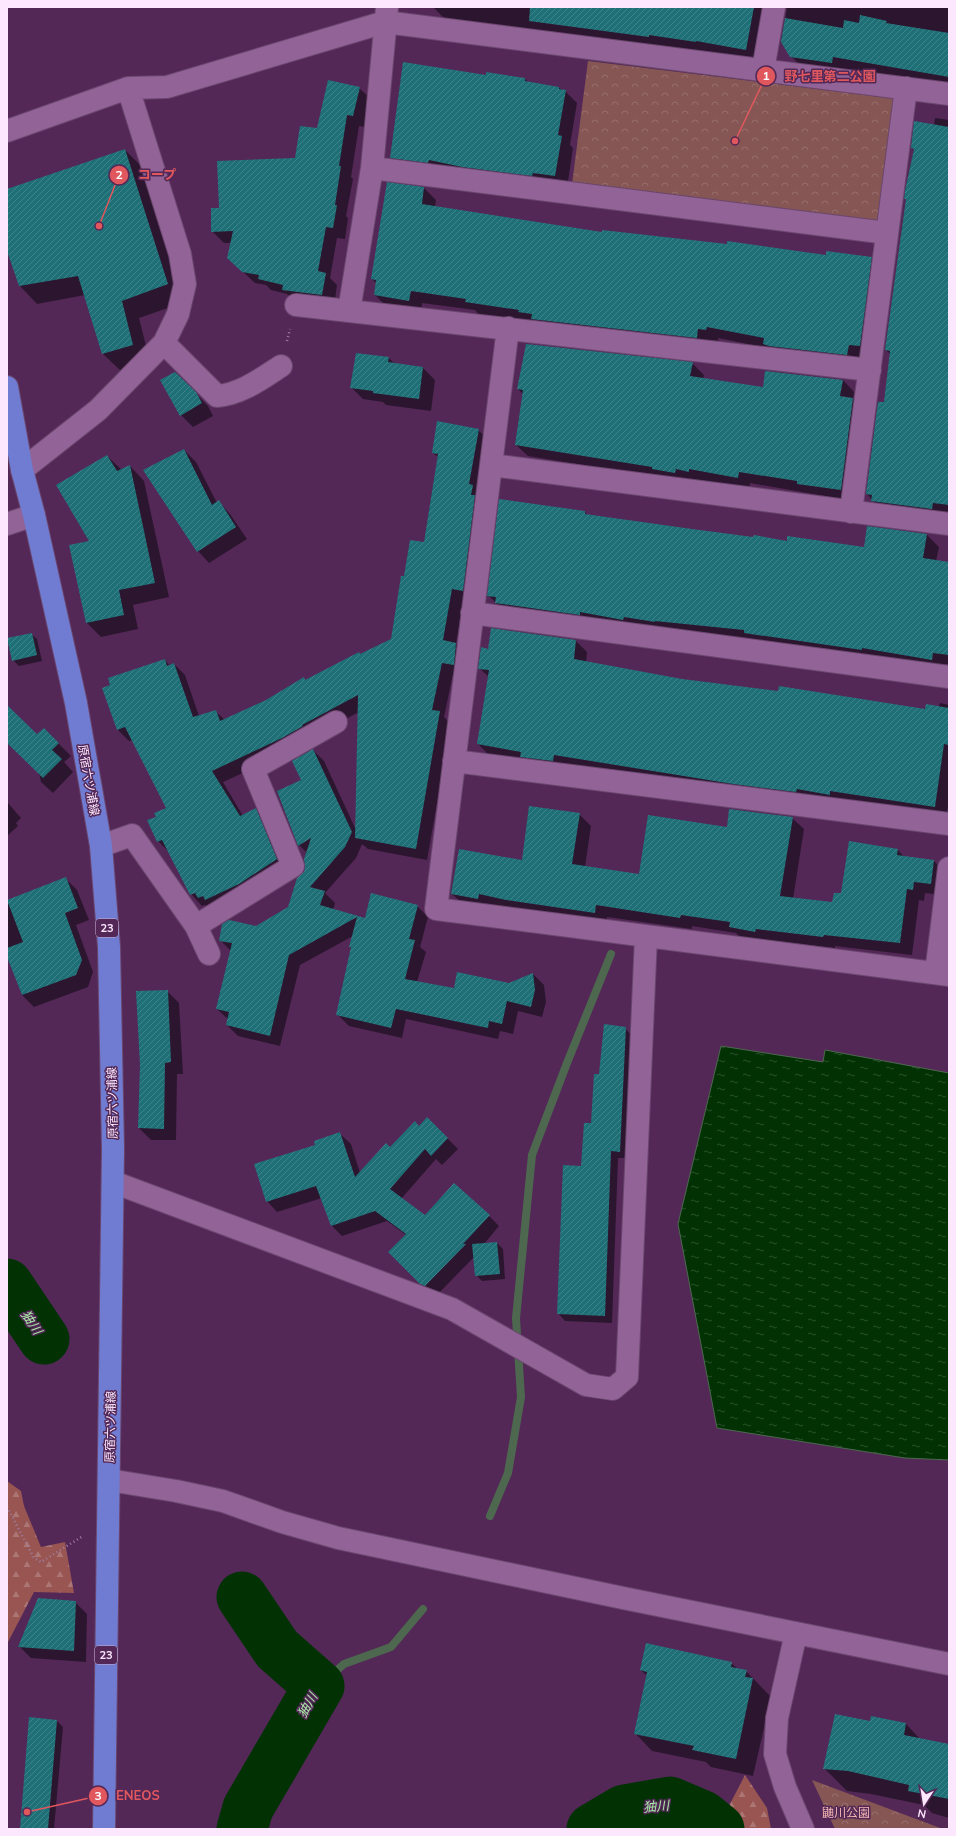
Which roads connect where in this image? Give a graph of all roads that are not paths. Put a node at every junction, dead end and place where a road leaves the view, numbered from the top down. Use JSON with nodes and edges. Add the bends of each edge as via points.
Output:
{"nodes":[{"id":1,"x":774,"y":7,"type":"edge"},
{"id":2,"x":386,"y":14,"type":"edge"},
{"id":3,"x":763,"y":70,"type":"junction"},
{"id":4,"x":128,"y":88,"type":"junction"},
{"id":5,"x":906,"y":88,"type":"junction"},
{"id":6,"x":949,"y":94,"type":"edge"},
{"id":7,"x":7,"y":131,"type":"edge"},
{"id":8,"x":372,"y":168,"type":"junction"},
{"id":9,"x":887,"y":233,"type":"junction"},
{"id":10,"x":296,"y":305,"type":"road end"},
{"id":11,"x":349,"y":310,"type":"junction"},
{"id":12,"x":508,"y":328,"type":"junction"},
{"id":13,"x":164,"y":343,"type":"junction"},
{"id":14,"x":281,"y":366,"type":"road end"},
{"id":15,"x":870,"y":370,"type":"junction"},
{"id":16,"x":7,"y":387,"type":"edge"},
{"id":17,"x":491,"y":465,"type":"junction"},
{"id":18,"x":22,"y":470,"type":"junction"},
{"id":19,"x":851,"y":512,"type":"junction"},
{"id":20,"x":34,"y":515,"type":"junction"},
{"id":21,"x":7,"y":524,"type":"edge"},
{"id":22,"x":949,"y":524,"type":"edge"},
{"id":23,"x":472,"y":613,"type":"junction"},
{"id":24,"x":949,"y":677,"type":"edge"},
{"id":25,"x":336,"y":722,"type":"dead end"},
{"id":26,"x":454,"y":761,"type":"junction"},
{"id":27,"x":949,"y":824,"type":"edge"},
{"id":28,"x":101,"y":846,"type":"junction"},
{"id":29,"x":949,"y":868,"type":"edge"},
{"id":30,"x":196,"y":926,"type":"junction"},
{"id":31,"x":646,"y":936,"type":"junction"},
{"id":32,"x":209,"y":954,"type":"dead end"},
{"id":33,"x":942,"y":974,"type":"edge"},
{"id":34,"x":113,"y":1182,"type":"junction"},
{"id":35,"x":109,"y":1480,"type":"junction"},
{"id":36,"x":796,"y":1633,"type":"junction"},
{"id":37,"x":949,"y":1664,"type":"edge"},
{"id":38,"x":104,"y":1829,"type":"edge"},
{"id":39,"x":803,"y":1829,"type":"edge"}],
"edges":[{"from":1,"to":3,"type":"street"},
{"from":2,"to":3,"type":"street"},
{"from":2,"to":4,"type":"street","via":[[167,87]]},
{"from":2,"to":8,"type":"street"},
{"from":3,"to":5,"type":"street"},
{"from":4,"to":7,"type":"street"},
{"from":4,"to":13,"type":"street","via":[[180,254],[185,284],[178,314]]},
{"from":5,"to":6,"type":"street"},
{"from":5,"to":9,"type":"street"},
{"from":8,"to":9,"type":"street"},
{"from":8,"to":11,"type":"street"},
{"from":9,"to":15,"type":"street"},
{"from":10,"to":11,"type":"street"},
{"from":11,"to":12,"type":"street"},
{"from":12,"to":15,"type":"street"},
{"from":12,"to":17,"type":"street"},
{"from":13,"to":14,"type":"street","via":[[217,396],[239,392]]},
{"from":13,"to":18,"type":"street","via":[[98,410]]},
{"from":15,"to":19,"type":"street"},
{"from":16,"to":18,"type":"main road","name":"原宿六ツ浦線","number":"23"},
{"from":17,"to":19,"type":"street"},
{"from":17,"to":23,"type":"street"},
{"from":18,"to":20,"type":"main road","name":"原宿六ツ浦線","number":"23"},
{"from":19,"to":22,"type":"street"},
{"from":20,"to":21,"type":"street"},
{"from":20,"to":28,"type":"main road","name":"原宿六ツ浦線","number":"23","via":[[76,703]]},
{"from":23,"to":24,"type":"street"},
{"from":23,"to":26,"type":"street"},
{"from":25,"to":30,"type":"street","via":[[253,769],[293,866]]},
{"from":26,"to":27,"type":"street"},
{"from":26,"to":31,"type":"street","via":[[436,909]]},
{"from":28,"to":30,"type":"street","via":[[132,834]]},
{"from":28,"to":34,"type":"main road","name":"原宿六ツ浦線","number":"23","via":[[109,946]]},
{"from":29,"to":33,"type":"street"},
{"from":30,"to":32,"type":"street"},
{"from":31,"to":33,"type":"street"},
{"from":31,"to":34,"type":"street","via":[[626,1377],[613,1389],[586,1385],[452,1309]]},
{"from":34,"to":35,"type":"main road","name":"原宿六ツ浦線","number":"23"},
{"from":35,"to":36,"type":"street","via":[[223,1501],[338,1538]]},
{"from":35,"to":38,"type":"main road","name":"原宿六ツ浦線","number":"23"},
{"from":36,"to":37,"type":"street"},
{"from":36,"to":39,"type":"street","via":[[777,1718],[775,1754]]}]}
